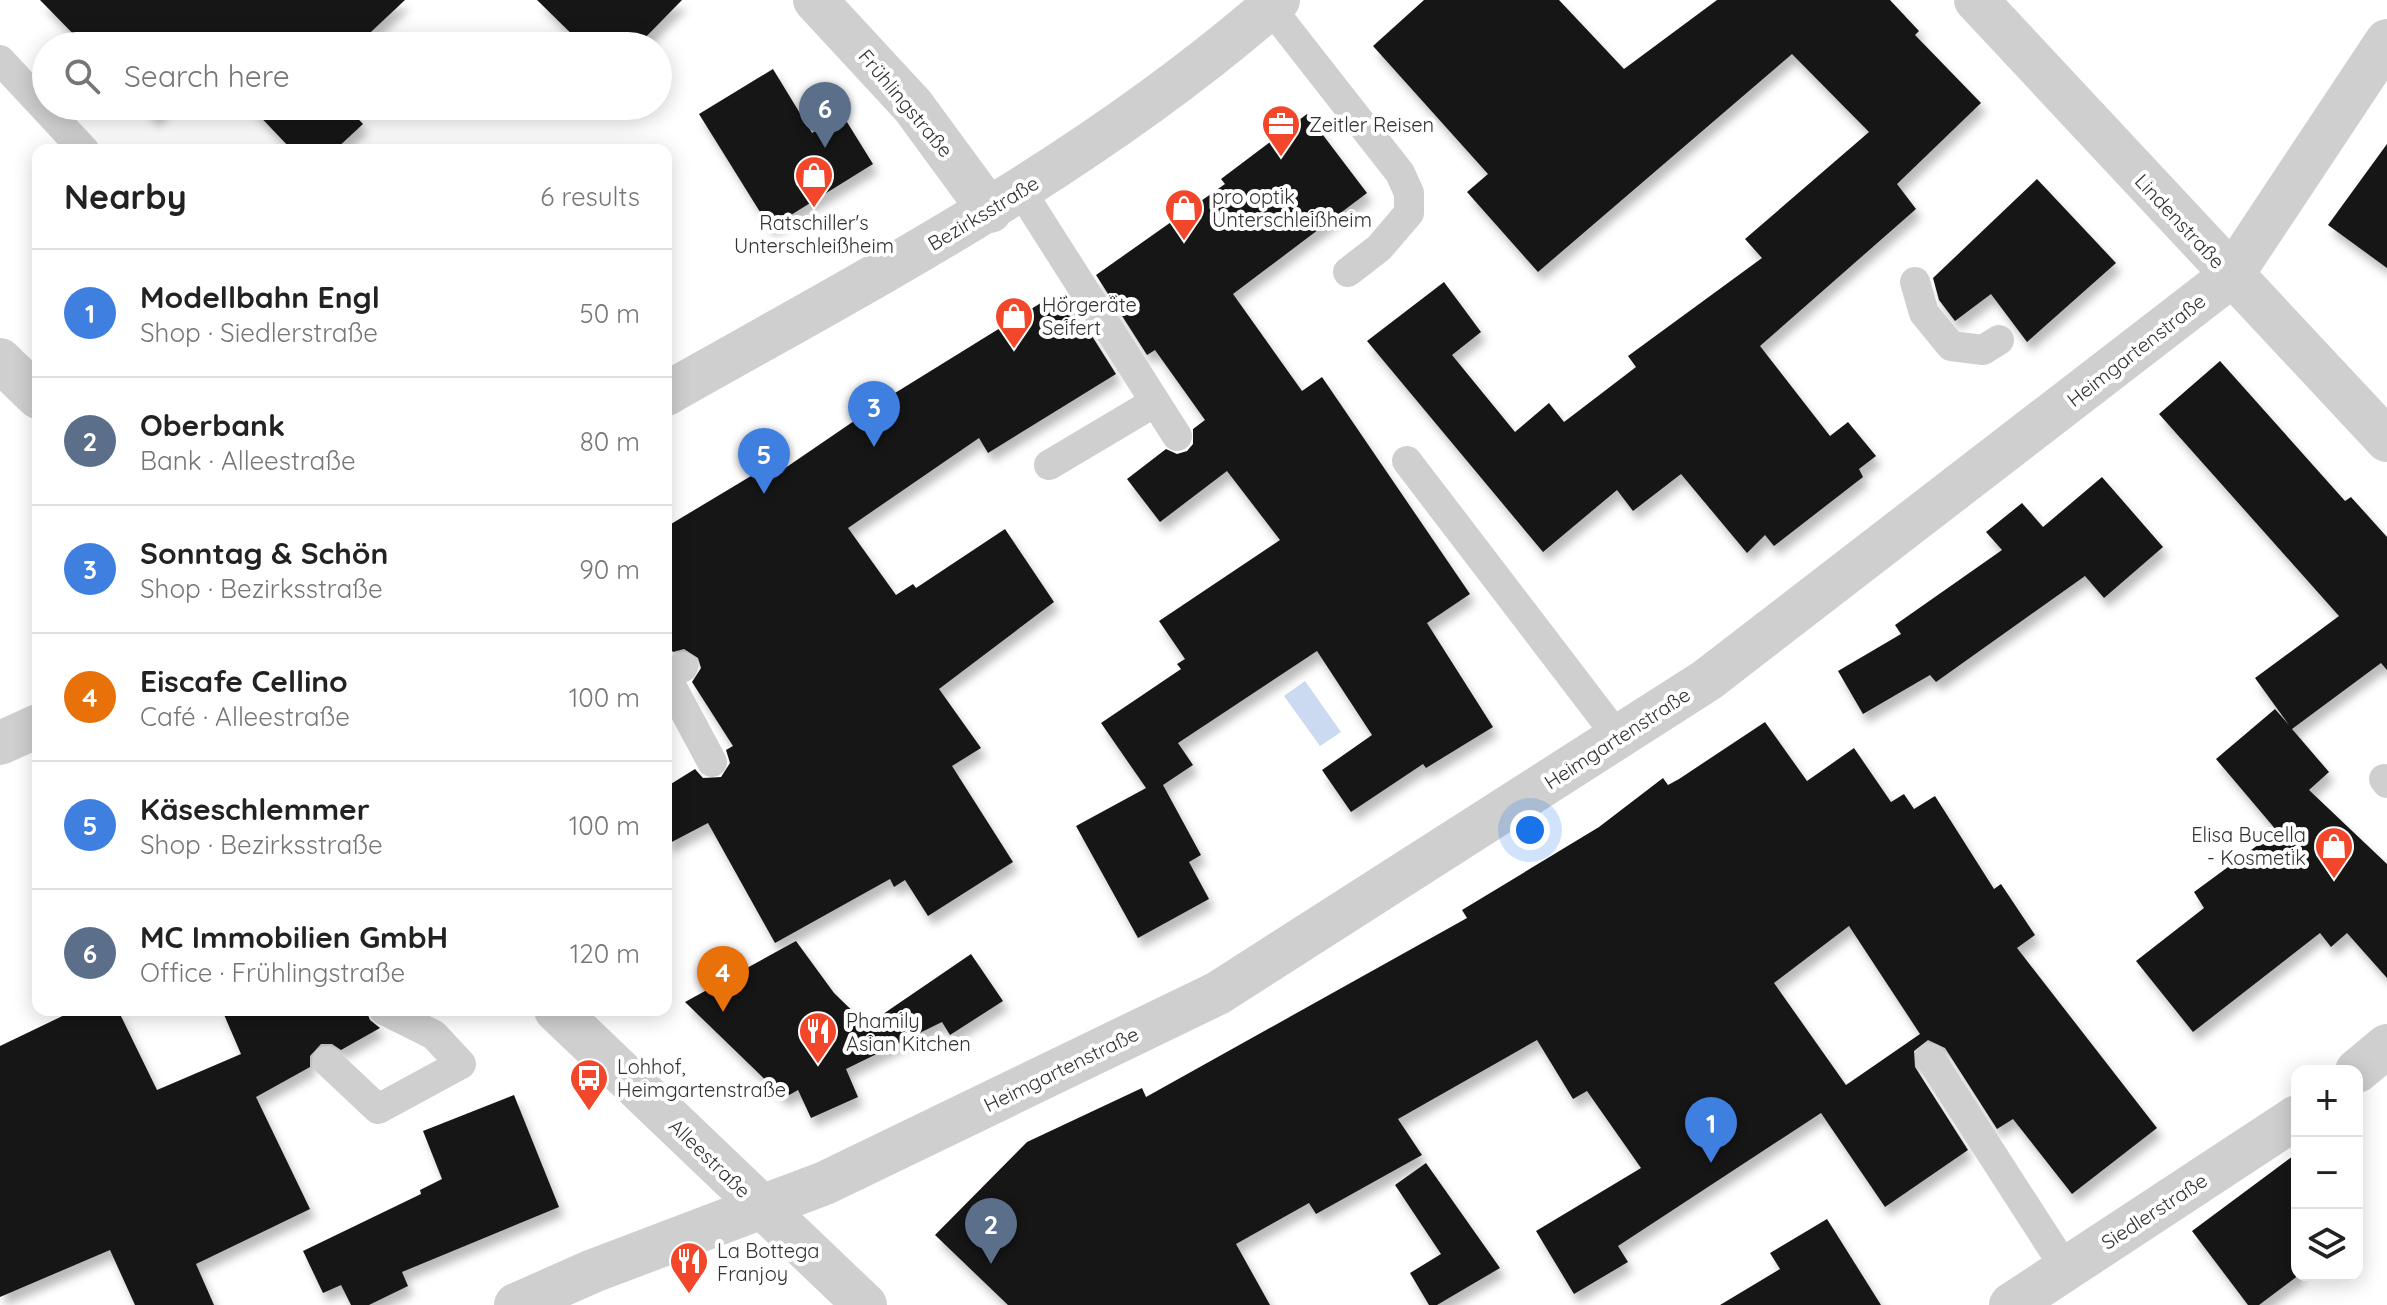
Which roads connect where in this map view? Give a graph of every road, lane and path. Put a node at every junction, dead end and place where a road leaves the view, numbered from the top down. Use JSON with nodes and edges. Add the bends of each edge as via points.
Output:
{"nodes":[{"id":1,"x":815,"y":0,"type":"edge"},
{"id":2,"x":1976,"y":0,"type":"edge"},
{"id":3,"x":1274,"y":4,"type":"edge"},
{"id":4,"x":2387,"y":41,"type":"edge"},
{"id":5,"x":0,"y":60,"type":"edge"},
{"id":6,"x":32,"y":94,"type":"edge"},
{"id":7,"x":56,"y":120,"type":"edge"},
{"id":8,"x":78,"y":144,"type":"edge"},
{"id":9,"x":1006,"y":201,"type":"junction"},
{"id":10,"x":1348,"y":272,"type":"dead end"},
{"id":11,"x":2231,"y":276,"type":"junction"},
{"id":12,"x":1915,"y":282,"type":"dead end"},
{"id":13,"x":1999,"y":340,"type":"dead end"},
{"id":14,"x":0,"y":360,"type":"edge"},
{"id":15,"x":32,"y":391,"type":"edge"},
{"id":16,"x":672,"y":391,"type":"edge"},
{"id":17,"x":1155,"y":402,"type":"junction"},
{"id":18,"x":1177,"y":436,"type":"dead end"},
{"id":19,"x":2387,"y":440,"type":"edge"},
{"id":20,"x":1407,"y":461,"type":"dead end"},
{"id":21,"x":1049,"y":465,"type":"dead end"},
{"id":22,"x":672,"y":678,"type":"edge"},
{"id":23,"x":32,"y":729,"type":"edge"},
{"id":24,"x":1618,"y":737,"type":"junction"},
{"id":25,"x":0,"y":743,"type":"edge"},
{"id":26,"x":712,"y":762,"type":"dead end"},
{"id":27,"x":396,"y":1016,"type":"edge"},
{"id":28,"x":562,"y":1016,"type":"edge"},
{"id":29,"x":2387,"y":1046,"type":"edge"},
{"id":30,"x":1930,"y":1058,"type":"dead end"},
{"id":31,"x":327,"y":1061,"type":"dead end"},
{"id":32,"x":2363,"y":1066,"type":"edge"},
{"id":33,"x":2291,"y":1121,"type":"edge"},
{"id":34,"x":761,"y":1206,"type":"junction"},
{"id":35,"x":2066,"y":1269,"type":"junction"},
{"id":36,"x":516,"y":1305,"type":"edge"},
{"id":37,"x":865,"y":1305,"type":"edge"},
{"id":38,"x":2011,"y":1305,"type":"edge"}],
"edges":[{"from":1,"to":9,"type":"street","name":"Frühlingstraße"},
{"from":2,"to":11,"type":"street","name":"Lindenstraße"},
{"from":3,"to":9,"type":"street","name":"Bezirksstraße","via":[[1106,136]]},
{"from":3,"to":10,"type":"lane","via":[[1400,173],[1409,193],[1409,213],[1379,248]]},
{"from":4,"to":11,"type":"street","name":"Heimgartenstraße"},
{"from":5,"to":6,"type":"lane"},
{"from":7,"to":8,"type":"lane"},
{"from":9,"to":16,"type":"street","name":"Bezirksstraße"},
{"from":9,"to":17,"type":"lane"},
{"from":11,"to":19,"type":"street","name":"Lindenstraße"},
{"from":11,"to":24,"type":"street","name":"Heimgartenstraße","via":[[1707,680]]},
{"from":12,"to":13,"type":"lane","via":[[1924,313],[1951,346],[1983,350]]},
{"from":14,"to":15,"type":"street"},
{"from":17,"to":18,"type":"lane"},
{"from":17,"to":21,"type":"lane"},
{"from":20,"to":24,"type":"lane"},
{"from":22,"to":26,"type":"lane"},
{"from":23,"to":25,"type":"street"},
{"from":24,"to":34,"type":"street","name":"Heimgartenstraße","via":[[1218,993],[825,1183]]},
{"from":27,"to":31,"type":"lane","via":[[434,1035],[461,1064],[378,1109]]},
{"from":28,"to":34,"type":"street","name":"Alleestraße"},
{"from":29,"to":32,"type":"street"},
{"from":30,"to":35,"type":"lane"},
{"from":33,"to":35,"type":"street","name":"Siedlerstraße"},
{"from":34,"to":36,"type":"street","name":"Heimgartenstraße"},
{"from":34,"to":37,"type":"street","name":"Alleestraße"},
{"from":35,"to":38,"type":"street","name":"Siedlerstraße"}]}
